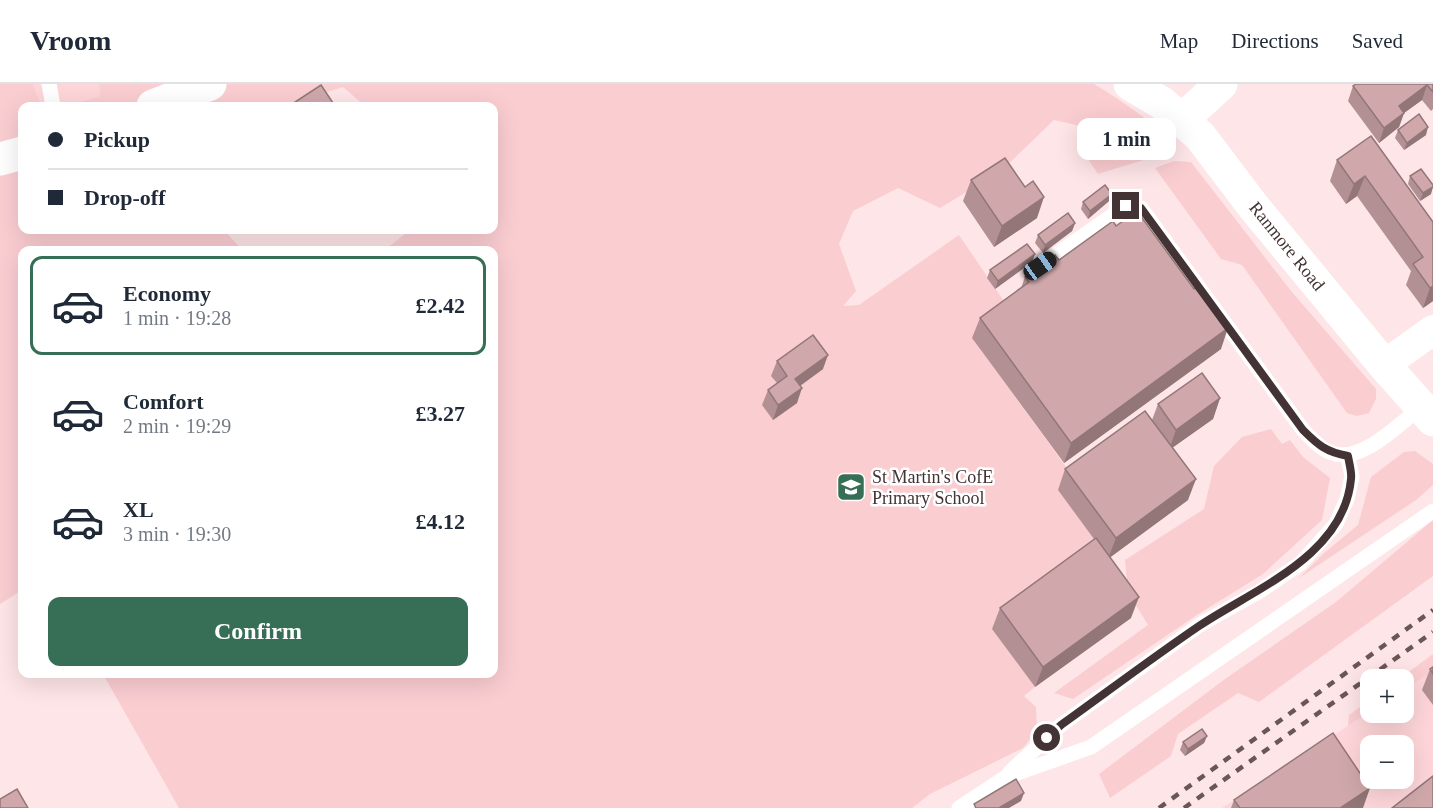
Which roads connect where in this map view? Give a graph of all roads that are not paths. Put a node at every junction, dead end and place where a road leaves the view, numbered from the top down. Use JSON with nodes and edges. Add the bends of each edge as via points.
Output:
{"nodes":[{"id":1,"x":49,"y":84,"type":"edge"},
{"id":2,"x":210,"y":84,"type":"edge"},
{"id":3,"x":1130,"y":84,"type":"edge"},
{"id":4,"x":1221,"y":84,"type":"edge"},
{"id":5,"x":53,"y":102,"type":"edge"},
{"id":6,"x":163,"y":102,"type":"edge"},
{"id":7,"x":1183,"y":119,"type":"junction"},
{"id":8,"x":18,"y":154,"type":"edge"},
{"id":9,"x":0,"y":159,"type":"edge"},
{"id":10,"x":1040,"y":266,"type":"edge"},
{"id":11,"x":1433,"y":330,"type":"edge"},
{"id":12,"x":1384,"y":365,"type":"junction"},
{"id":13,"x":1427,"y":414,"type":"edge"},
{"id":14,"x":1348,"y":456,"type":"junction"},
{"id":15,"x":1433,"y":511,"type":"edge"},
{"id":16,"x":1006,"y":777,"type":"junction"},
{"id":17,"x":959,"y":808,"type":"edge"}],
"edges":[{"from":1,"to":5,"type":"lane"},
{"from":2,"to":6,"type":"street"},
{"from":3,"to":7,"type":"street","name":"Ranmore Road"},
{"from":4,"to":7,"type":"street"},
{"from":7,"to":12,"type":"street","name":"Ranmore Road"},
{"from":8,"to":9,"type":"street"},
{"from":10,"to":14,"type":"lane","via":[[1126,206],[1141,208],[1303,430],[1332,453]]},
{"from":11,"to":12,"type":"street"},
{"from":12,"to":13,"type":"street","name":"Ranmore Road"},
{"from":13,"to":14,"type":"lane"},
{"from":14,"to":16,"type":"lane","via":[[1352,477],[1347,499],[1336,524],[1301,563],[1202,624],[1061,725]]},
{"from":15,"to":16,"type":"lane","via":[[1091,747]]},
{"from":16,"to":17,"type":"lane"}]}
